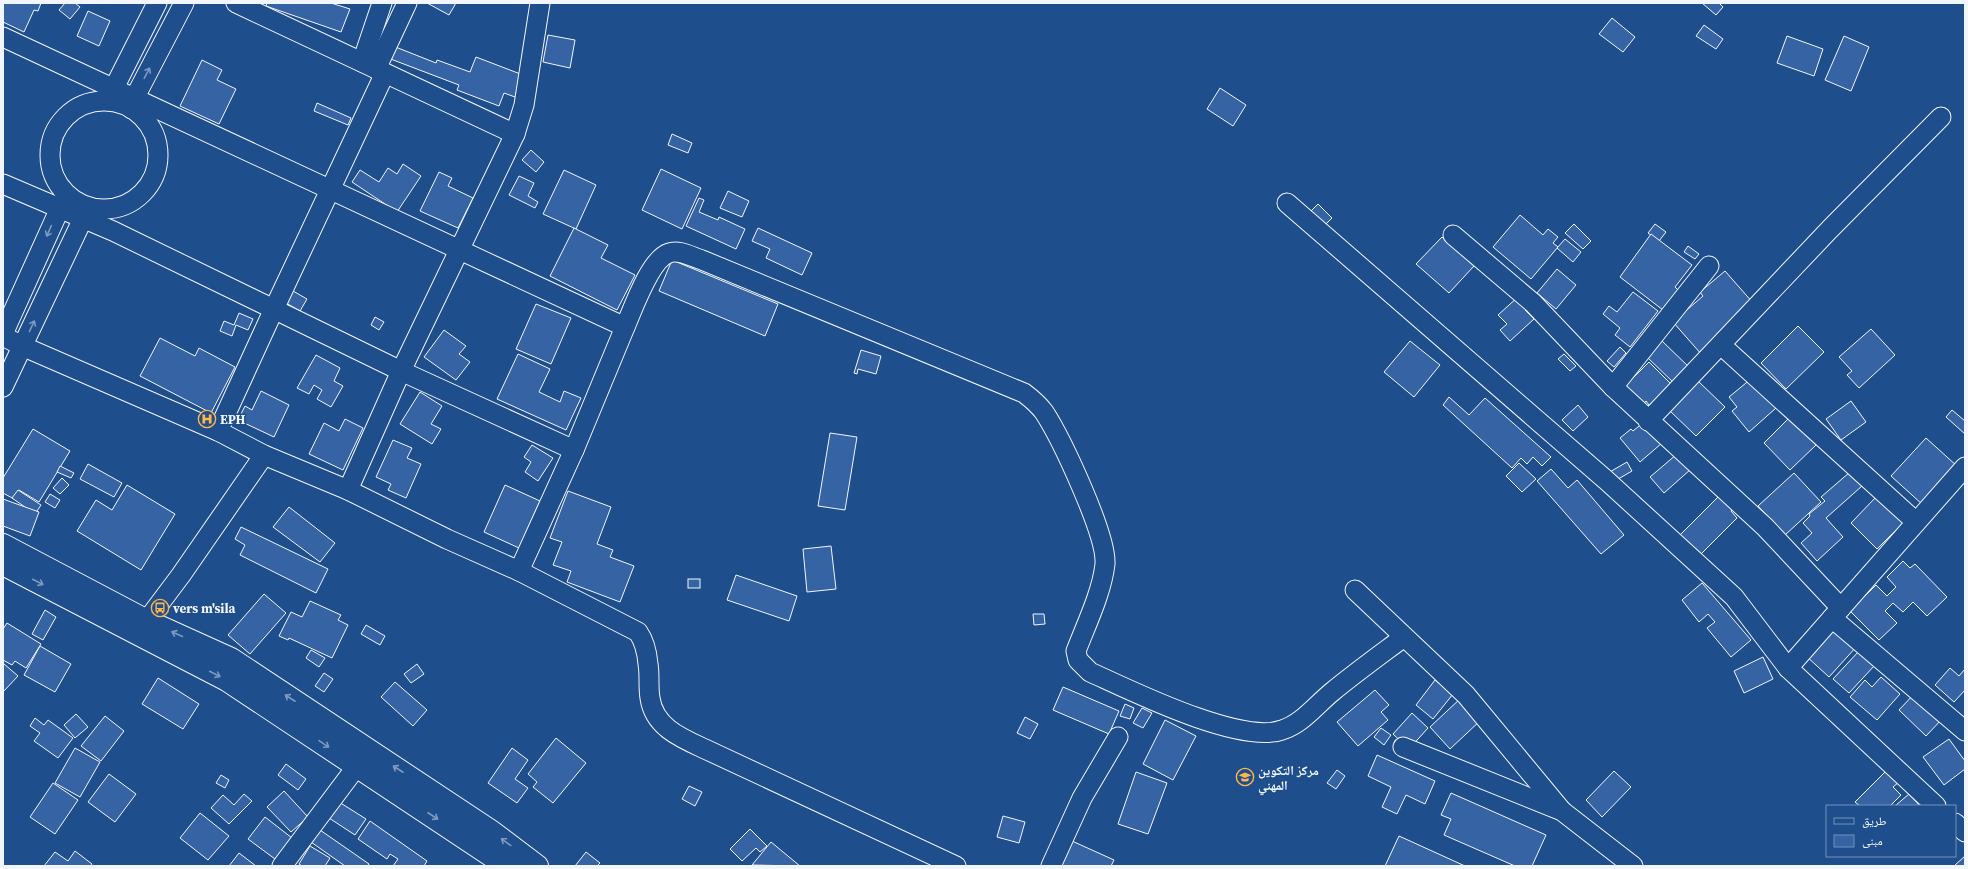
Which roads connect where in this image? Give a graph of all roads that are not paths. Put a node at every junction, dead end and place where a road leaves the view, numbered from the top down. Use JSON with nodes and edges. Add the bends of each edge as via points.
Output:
{"nodes":[{"id":1,"x":157,"y":3,"type":"edge"},
{"id":2,"x":184,"y":3,"type":"edge"},
{"id":3,"x":236,"y":3,"type":"edge"},
{"id":4,"x":382,"y":3,"type":"edge"},
{"id":5,"x":407,"y":3,"type":"edge"},
{"id":6,"x":540,"y":3,"type":"edge"},
{"id":7,"x":3,"y":37,"type":"edge"},
{"id":8,"x":374,"y":68,"type":"junction"},
{"id":9,"x":113,"y":95,"type":"junction"},
{"id":10,"x":133,"y":103,"type":"junction"},
{"id":11,"x":1941,"y":116,"type":"dead end"},
{"id":12,"x":515,"y":134,"type":"junction"},
{"id":13,"x":3,"y":184,"type":"edge"},
{"id":14,"x":330,"y":190,"type":"junction"},
{"id":15,"x":62,"y":202,"type":"junction"},
{"id":16,"x":1288,"y":203,"type":"dead end"},
{"id":17,"x":86,"y":213,"type":"junction"},
{"id":18,"x":1453,"y":235,"type":"dead end"},
{"id":19,"x":460,"y":249,"type":"junction"},
{"id":20,"x":1710,"y":266,"type":"dead end"},
{"id":21,"x":274,"y":309,"type":"junction"},
{"id":22,"x":625,"y":327,"type":"junction"},
{"id":23,"x":3,"y":335,"type":"edge"},
{"id":24,"x":1721,"y":345,"type":"junction"},
{"id":25,"x":22,"y":346,"type":"junction"},
{"id":26,"x":401,"y":371,"type":"junction"},
{"id":27,"x":3,"y":387,"type":"edge"},
{"id":28,"x":1613,"y":387,"type":"junction"},
{"id":29,"x":1648,"y":421,"type":"junction"},
{"id":30,"x":218,"y":431,"type":"junction"},
{"id":31,"x":574,"y":450,"type":"junction"},
{"id":32,"x":264,"y":455,"type":"junction"},
{"id":33,"x":1965,"y":467,"type":"edge"},
{"id":34,"x":348,"y":490,"type":"junction"},
{"id":35,"x":1916,"y":522,"type":"junction"},
{"id":36,"x":3,"y":545,"type":"edge"},
{"id":37,"x":3,"y":564,"type":"edge"},
{"id":38,"x":519,"y":571,"type":"junction"},
{"id":39,"x":1355,"y":590,"type":"dead end"},
{"id":40,"x":1836,"y":613,"type":"junction"},
{"id":41,"x":142,"y":627,"type":"junction"},
{"id":42,"x":1404,"y":637,"type":"junction"},
{"id":43,"x":1788,"y":668,"type":"junction"},
{"id":44,"x":1965,"y":731,"type":"edge"},
{"id":45,"x":1118,"y":737,"type":"dead end"},
{"id":46,"x":1403,"y":747,"type":"dead end"},
{"id":47,"x":357,"y":766,"type":"junction"},
{"id":48,"x":1935,"y":805,"type":"edge"},
{"id":49,"x":1562,"y":812,"type":"junction"},
{"id":50,"x":1956,"y":824,"type":"edge"},
{"id":51,"x":1965,"y":832,"type":"edge"},
{"id":52,"x":282,"y":866,"type":"edge"},
{"id":53,"x":506,"y":866,"type":"edge"},
{"id":54,"x":537,"y":866,"type":"edge"},
{"id":55,"x":956,"y":866,"type":"edge"},
{"id":56,"x":1051,"y":866,"type":"edge"},
{"id":57,"x":1633,"y":866,"type":"edge"}],
"edges":[{"from":1,"to":9,"type":"street"},
{"from":10,"to":2,"type":"street","one_way":true},
{"from":3,"to":8,"type":"street"},
{"from":4,"to":8,"type":"street"},
{"from":5,"to":8,"type":"street"},
{"from":6,"to":12,"type":"street","via":[[524,105]]},
{"from":7,"to":9,"type":"street"},
{"from":8,"to":12,"type":"street"},
{"from":8,"to":14,"type":"street"},
{"from":9,"to":10,"type":"street"},
{"from":9,"to":15,"type":"street","via":[[72,112],[55,133],[50,161]]},
{"from":10,"to":14,"type":"street","via":[[175,118]]},
{"from":10,"to":17,"type":"street","via":[[153,132],[158,146],[158,162],[154,177],[134,201],[119,207]]},
{"from":11,"to":24,"type":"street"},
{"from":12,"to":19,"type":"street"},
{"from":13,"to":15,"type":"street"},
{"from":14,"to":19,"type":"street"},
{"from":14,"to":21,"type":"street"},
{"from":15,"to":17,"type":"street"},
{"from":15,"to":23,"type":"street","one_way":true},
{"from":16,"to":43,"type":"street","via":[[1606,480],[1734,597]]},
{"from":17,"to":21,"type":"street","via":[[113,231]]},
{"from":25,"to":17,"type":"street","one_way":true},
{"from":18,"to":28,"type":"street","via":[[1533,303]]},
{"from":19,"to":22,"type":"street"},
{"from":19,"to":26,"type":"street"},
{"from":20,"to":28,"type":"street"},
{"from":21,"to":26,"type":"street"},
{"from":21,"to":30,"type":"street"},
{"from":22,"to":31,"type":"street"},
{"from":22,"to":42,"type":"street","via":[[654,266],[663,256],[676,252],[702,260],[930,354],[1034,400],[1060,439],[1100,533],[1104,550],[1105,564],[1076,651],[1078,660],[1090,672],[1184,712],[1240,730],[1271,733],[1280,731],[1302,718],[1331,692]]},
{"from":23,"to":25,"type":"street"},
{"from":24,"to":29,"type":"street"},
{"from":24,"to":35,"type":"street"},
{"from":25,"to":27,"type":"street"},
{"from":25,"to":30,"type":"street"},
{"from":26,"to":31,"type":"street"},
{"from":26,"to":34,"type":"street"},
{"from":28,"to":29,"type":"street"},
{"from":29,"to":40,"type":"street","via":[[1765,527]]},
{"from":30,"to":32,"type":"street"},
{"from":31,"to":38,"type":"street"},
{"from":32,"to":34,"type":"street"},
{"from":32,"to":41,"type":"street"},
{"from":33,"to":35,"type":"street"},
{"from":34,"to":38,"type":"street"},
{"from":35,"to":40,"type":"street"},
{"from":36,"to":41,"type":"main road"},
{"from":37,"to":41,"type":"main road","one_way":true},
{"from":38,"to":55,"type":"street","via":[[638,632],[646,648],[653,710],[658,719],[673,732]]},
{"from":39,"to":42,"type":"street"},
{"from":40,"to":43,"type":"street"},
{"from":40,"to":44,"type":"street"},
{"from":41,"to":47,"type":"main road","one_way":true},
{"from":54,"to":41,"type":"main road","one_way":true,"via":[[492,832],[231,659]]},
{"from":42,"to":49,"type":"street","via":[[1466,695]]},
{"from":43,"to":48,"type":"street"},
{"from":45,"to":56,"type":"street","via":[[1082,798]]},
{"from":46,"to":49,"type":"street"},
{"from":47,"to":52,"type":"street"},
{"from":47,"to":53,"type":"main road","one_way":true},
{"from":49,"to":57,"type":"street"},
{"from":50,"to":51,"type":"street"}]}
